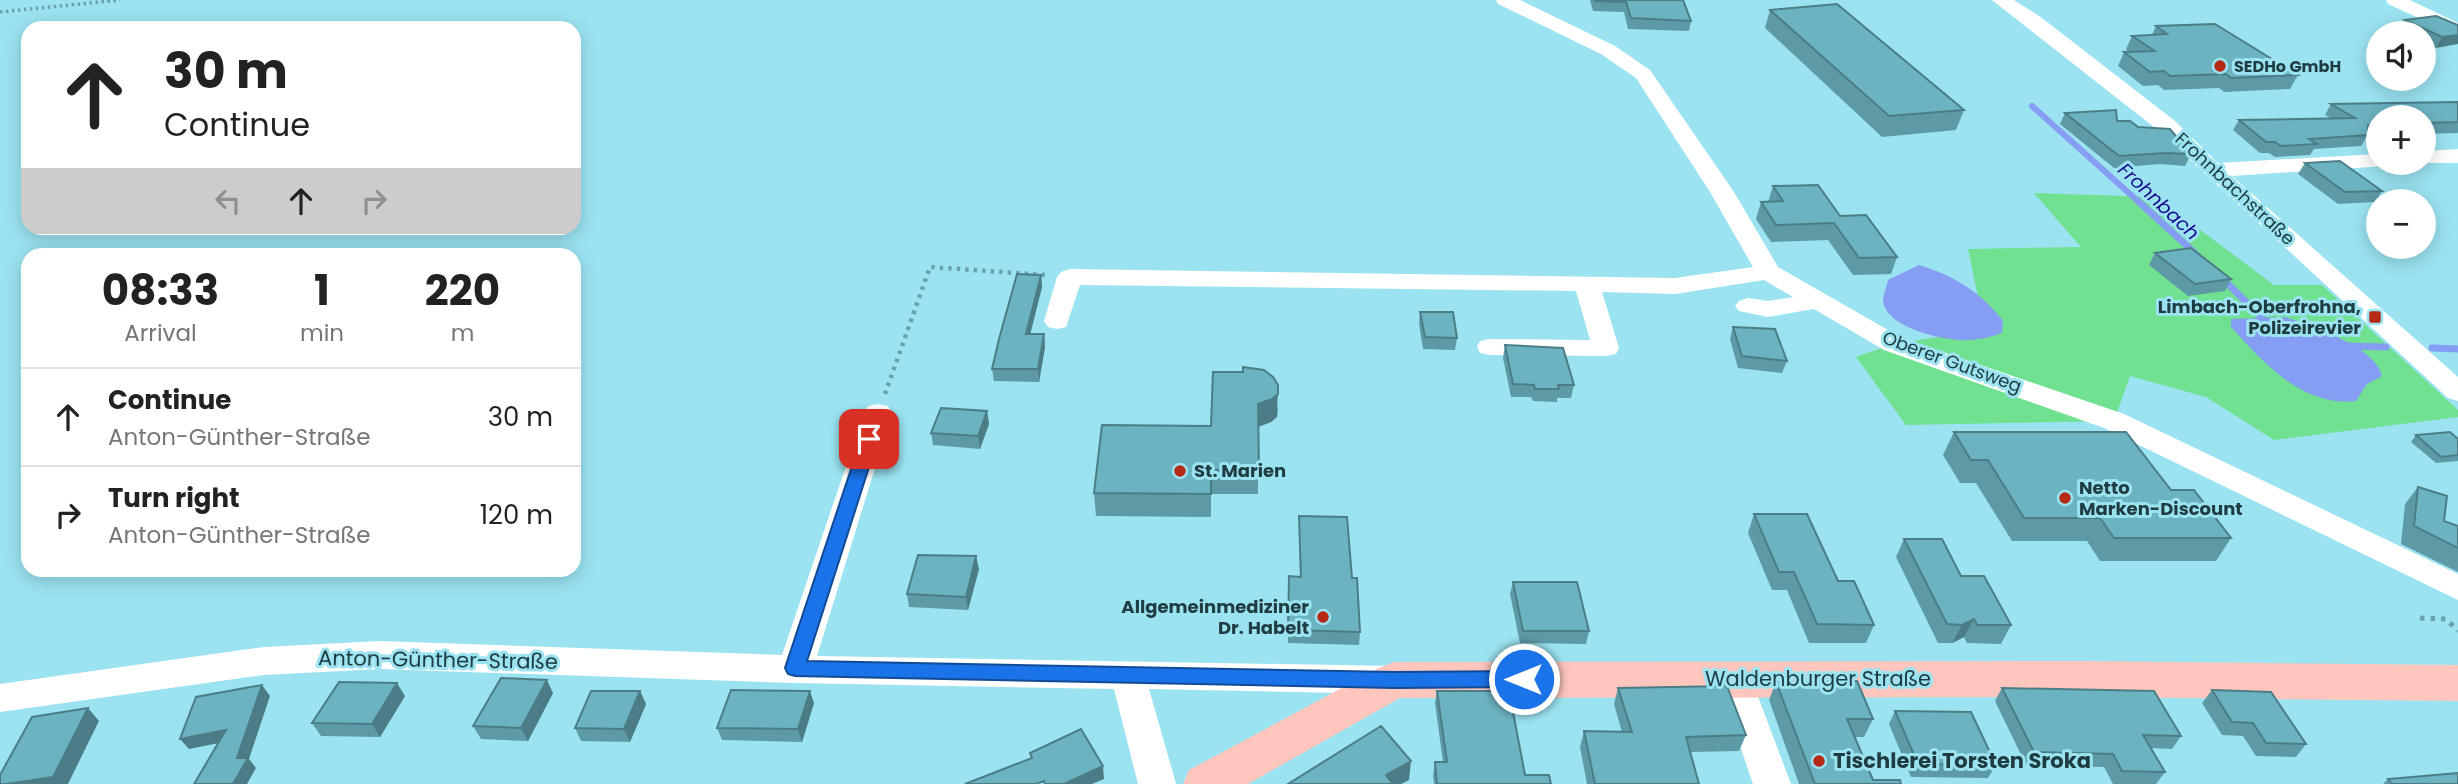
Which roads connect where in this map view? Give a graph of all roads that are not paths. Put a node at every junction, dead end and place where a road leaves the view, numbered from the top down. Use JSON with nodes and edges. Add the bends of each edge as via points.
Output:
{"nodes":[{"id":1,"x":1506,"y":0,"type":"edge"},
{"id":2,"x":2001,"y":0,"type":"edge"},
{"id":3,"x":2395,"y":0,"type":"edge"},
{"id":4,"x":2458,"y":30,"type":"edge"},
{"id":5,"x":2458,"y":156,"type":"edge"},
{"id":6,"x":2436,"y":157,"type":"edge"},
{"id":7,"x":2366,"y":162,"type":"edge"},
{"id":8,"x":2212,"y":170,"type":"junction"},
{"id":9,"x":1768,"y":272,"type":"junction"},
{"id":10,"x":1587,"y":284,"type":"junction"},
{"id":11,"x":1817,"y":301,"type":"junction"},
{"id":12,"x":1748,"y":306,"type":"dead end"},
{"id":13,"x":1057,"y":321,"type":"dead end"},
{"id":14,"x":1490,"y":347,"type":"dead end"},
{"id":15,"x":2458,"y":392,"type":"edge"},
{"id":16,"x":878,"y":413,"type":"road end"},
{"id":17,"x":2458,"y":588,"type":"edge"},
{"id":18,"x":795,"y":668,"type":"junction"},
{"id":19,"x":1128,"y":675,"type":"junction"},
{"id":20,"x":1734,"y":678,"type":"junction"},
{"id":21,"x":1394,"y":680,"type":"junction"},
{"id":22,"x":2458,"y":683,"type":"edge"},
{"id":23,"x":0,"y":698,"type":"edge"},
{"id":24,"x":1157,"y":784,"type":"edge"},
{"id":25,"x":1206,"y":784,"type":"edge"},
{"id":26,"x":1772,"y":784,"type":"edge"}],
"edges":[{"from":1,"to":9,"type":"street","via":[[1608,50],[1643,74],[1723,192]]},
{"from":2,"to":8,"type":"street","name":"Frohnbachstraße","via":[[2167,126]]},
{"from":3,"to":4,"type":"street"},
{"from":5,"to":6,"type":"street"},
{"from":7,"to":8,"type":"street"},
{"from":8,"to":15,"type":"street","name":"Frohnbachstraße"},
{"from":9,"to":10,"type":"street","via":[[1675,286]]},
{"from":9,"to":11,"type":"street","name":"Oberer Gutsweg"},
{"from":10,"to":13,"type":"street","via":[[1070,277]]},
{"from":10,"to":14,"type":"street","via":[[1606,348]]},
{"from":11,"to":12,"type":"street","via":[[1768,309]]},
{"from":11,"to":17,"type":"street","name":"Oberer Gutsweg","via":[[1893,344],[2114,421]]},
{"from":16,"to":18,"type":"street"},
{"from":18,"to":19,"type":"street","name":"Anton-Günther-Straße"},
{"from":18,"to":23,"type":"street","name":"Anton-Günther-Straße","via":[[380,655],[264,661]]},
{"from":19,"to":21,"type":"street","name":"Anton-Günther-Straße"},
{"from":19,"to":24,"type":"street"},
{"from":20,"to":21,"type":"main road","name":"Waldenburger Straße"},
{"from":20,"to":22,"type":"main road","name":"Waldenburger Straße"},
{"from":20,"to":26,"type":"street"},
{"from":21,"to":25,"type":"main road","name":"Waldenburger Straße"}]}
